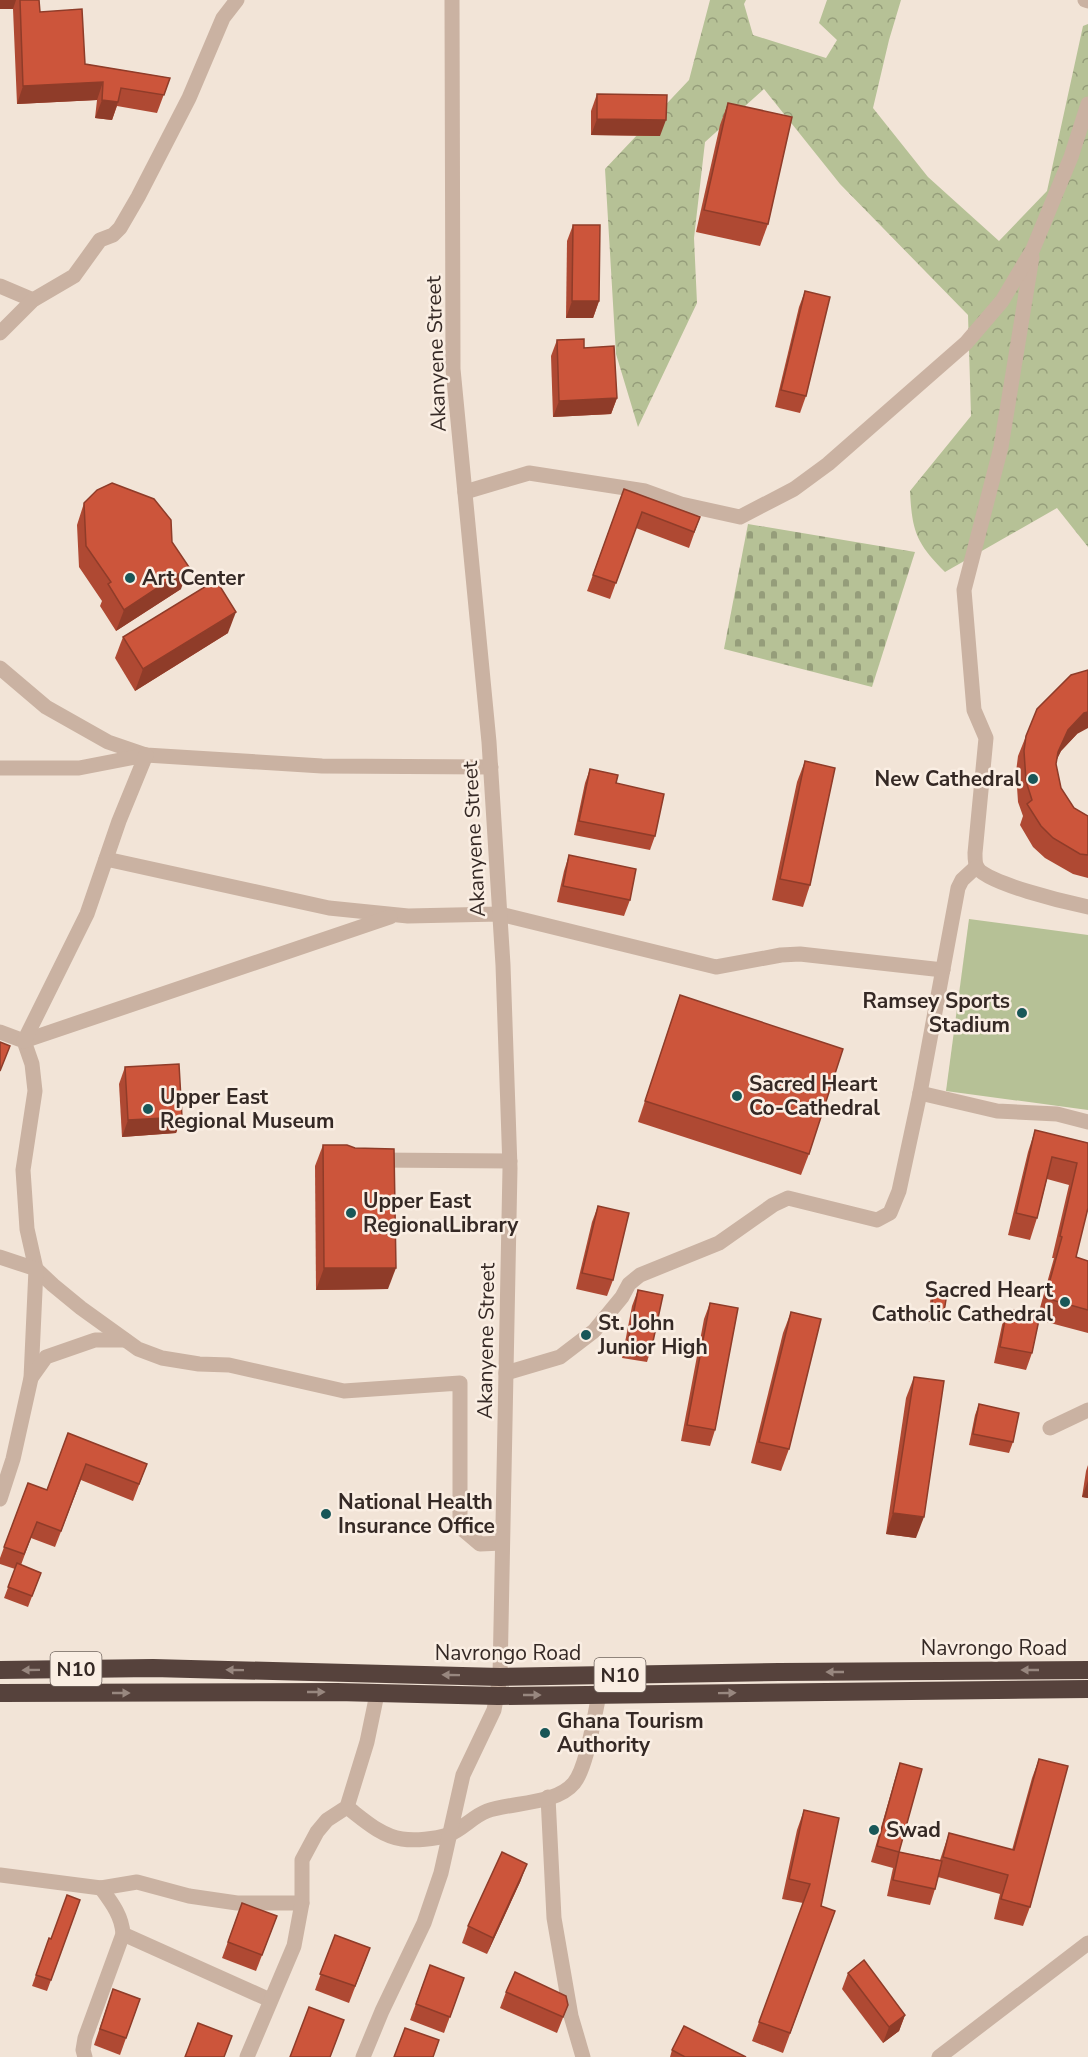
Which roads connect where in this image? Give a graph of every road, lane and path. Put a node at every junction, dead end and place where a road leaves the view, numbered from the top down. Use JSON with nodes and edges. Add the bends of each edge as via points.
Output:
{"nodes":[{"id":1,"x":237,"y":0,"type":"edge"},
{"id":2,"x":452,"y":0,"type":"edge"},
{"id":3,"x":1088,"y":105,"type":"edge"},
{"id":4,"x":1033,"y":249,"type":"junction"},
{"id":5,"x":0,"y":286,"type":"edge"},
{"id":6,"x":33,"y":300,"type":"junction"},
{"id":7,"x":0,"y":333,"type":"edge"},
{"id":8,"x":465,"y":492,"type":"junction"},
{"id":9,"x":0,"y":669,"type":"edge"},
{"id":10,"x":146,"y":755,"type":"junction"},
{"id":11,"x":491,"y":767,"type":"junction"},
{"id":12,"x":0,"y":768,"type":"edge"},
{"id":13,"x":106,"y":859,"type":"junction"},
{"id":14,"x":976,"y":867,"type":"junction"},
{"id":15,"x":1088,"y":907,"type":"edge"},
{"id":16,"x":500,"y":914,"type":"junction"},
{"id":17,"x":397,"y":915,"type":"junction"},
{"id":18,"x":943,"y":970,"type":"junction"},
{"id":19,"x":0,"y":1032,"type":"edge"},
{"id":20,"x":24,"y":1041,"type":"junction"},
{"id":21,"x":920,"y":1093,"type":"junction"},
{"id":22,"x":1088,"y":1122,"type":"edge"},
{"id":23,"x":359,"y":1160,"type":"edge"},
{"id":24,"x":510,"y":1161,"type":"junction"},
{"id":25,"x":0,"y":1257,"type":"edge"},
{"id":26,"x":36,"y":1269,"type":"junction"},
{"id":27,"x":125,"y":1340,"type":"junction"},
{"id":28,"x":506,"y":1374,"type":"junction"},
{"id":29,"x":31,"y":1378,"type":"junction"},
{"id":30,"x":1088,"y":1410,"type":"edge"},
{"id":31,"x":1050,"y":1428,"type":"dead end"},
{"id":32,"x":0,"y":1499,"type":"edge"},
{"id":33,"x":502,"y":1543,"type":"junction"},
{"id":34,"x":0,"y":1670,"type":"edge"},
{"id":35,"x":1088,"y":1670,"type":"edge"},
{"id":36,"x":500,"y":1677,"type":"junction"},
{"id":37,"x":1088,"y":1689,"type":"edge"},
{"id":38,"x":0,"y":1693,"type":"edge"},
{"id":39,"x":377,"y":1694,"type":"junction"},
{"id":40,"x":599,"y":1695,"type":"junction"},
{"id":41,"x":498,"y":1696,"type":"junction"},
{"id":42,"x":548,"y":1797,"type":"junction"},
{"id":43,"x":347,"y":1807,"type":"junction"},
{"id":44,"x":448,"y":1835,"type":"junction"},
{"id":45,"x":0,"y":1875,"type":"edge"},
{"id":46,"x":101,"y":1888,"type":"junction"},
{"id":47,"x":302,"y":1903,"type":"junction"},
{"id":48,"x":123,"y":1935,"type":"junction"},
{"id":49,"x":1088,"y":1943,"type":"edge"},
{"id":50,"x":270,"y":2000,"type":"junction"},
{"id":51,"x":85,"y":2057,"type":"edge"},
{"id":52,"x":247,"y":2057,"type":"edge"},
{"id":53,"x":363,"y":2057,"type":"edge"},
{"id":54,"x":583,"y":2057,"type":"edge"},
{"id":55,"x":939,"y":2057,"type":"edge"}],
"edges":[{"from":1,"to":6,"type":"street","via":[[223,18],[189,98],[120,228],[100,240],[74,276]]},
{"from":2,"to":8,"type":"street","name":"Akanyene Street","via":[[453,369]]},
{"from":3,"to":4,"type":"street"},
{"from":4,"to":8,"type":"street","via":[[1002,301],[966,343],[828,464],[794,489],[740,517],[681,504],[645,491],[529,472]]},
{"from":4,"to":14,"type":"street","via":[[1001,447],[964,590],[974,710],[986,738]]},
{"from":5,"to":6,"type":"street"},
{"from":6,"to":7,"type":"street"},
{"from":8,"to":11,"type":"street","name":"Akanyene Street"},
{"from":9,"to":10,"type":"street","via":[[46,707],[108,742]]},
{"from":10,"to":11,"type":"street","via":[[322,766]]},
{"from":10,"to":12,"type":"street","via":[[80,768]]},
{"from":10,"to":13,"type":"street"},
{"from":11,"to":16,"type":"street","name":"Akanyene Street"},
{"from":13,"to":17,"type":"street","via":[[329,908]]},
{"from":13,"to":20,"type":"street","via":[[87,914]]},
{"from":14,"to":15,"type":"street","via":[[984,876],[1043,897]]},
{"from":14,"to":18,"type":"street","via":[[958,888]]},
{"from":16,"to":17,"type":"street"},
{"from":16,"to":18,"type":"street","via":[[716,967],[800,954]]},
{"from":16,"to":24,"type":"street","name":"Akanyene Street"},
{"from":17,"to":20,"type":"street"},
{"from":18,"to":21,"type":"street"},
{"from":19,"to":20,"type":"street"},
{"from":20,"to":26,"type":"street","via":[[35,1091],[22,1170],[27,1228]]},
{"from":21,"to":22,"type":"street","via":[[997,1111],[1057,1114]]},
{"from":21,"to":28,"type":"street","via":[[899,1191],[890,1213],[877,1220],[788,1198],[718,1243],[640,1275],[594,1331],[560,1357]]},
{"from":23,"to":24,"type":"street"},
{"from":24,"to":28,"type":"street","name":"Akanyene Street"},
{"from":25,"to":26,"type":"street"},
{"from":26,"to":27,"type":"street"},
{"from":26,"to":29,"type":"street"},
{"from":27,"to":29,"type":"street","via":[[94,1340],[46,1357]]},
{"from":27,"to":33,"type":"street","via":[[162,1358],[229,1365],[344,1391],[460,1383],[460,1527],[480,1544]]},
{"from":28,"to":33,"type":"street","name":"Akanyene Street"},
{"from":29,"to":32,"type":"street"},
{"from":30,"to":31,"type":"street"},
{"from":33,"to":36,"type":"street","name":"Akanyene Street"},
{"from":36,"to":34,"type":"highway","name":"Navrongo Road","number":"N10","one_way":true,"via":[[153,1668]]},
{"from":35,"to":36,"type":"highway","name":"Navrongo Road","number":"N10","one_way":true},
{"from":36,"to":41,"type":"street","name":"Akanyene Street"},
{"from":40,"to":37,"type":"highway","name":"Navrongo Road","number":"N10","one_way":true},
{"from":38,"to":39,"type":"highway","name":"Navrongo Road","number":"N10","one_way":true},
{"from":39,"to":41,"type":"highway","name":"Navrongo Road","number":"N10"},
{"from":39,"to":43,"type":"street"},
{"from":41,"to":40,"type":"highway","name":"Navrongo Road","number":"N10","one_way":true},
{"from":40,"to":42,"type":"street","via":[[575,1782],[565,1792]]},
{"from":41,"to":44,"type":"street","name":"Akanyene Street","via":[[463,1775]]},
{"from":42,"to":44,"type":"street","via":[[486,1811]]},
{"from":42,"to":54,"type":"street","via":[[554,1918],[571,2016]]},
{"from":43,"to":44,"type":"street","via":[[379,1831],[400,1839]]},
{"from":43,"to":47,"type":"street","via":[[327,1821],[308,1847],[302,1860]]},
{"from":44,"to":53,"type":"street","name":"Akanyene Street","via":[[441,1873],[424,1923]]},
{"from":45,"to":46,"type":"street"},
{"from":46,"to":47,"type":"street","via":[[137,1882],[189,1896],[237,1903]]},
{"from":46,"to":48,"type":"street","via":[[114,1905]]},
{"from":47,"to":50,"type":"street","via":[[294,1946]]},
{"from":48,"to":50,"type":"street"},
{"from":48,"to":51,"type":"street","via":[[85,2038]]},
{"from":49,"to":55,"type":"street"},
{"from":50,"to":52,"type":"street"}]}
